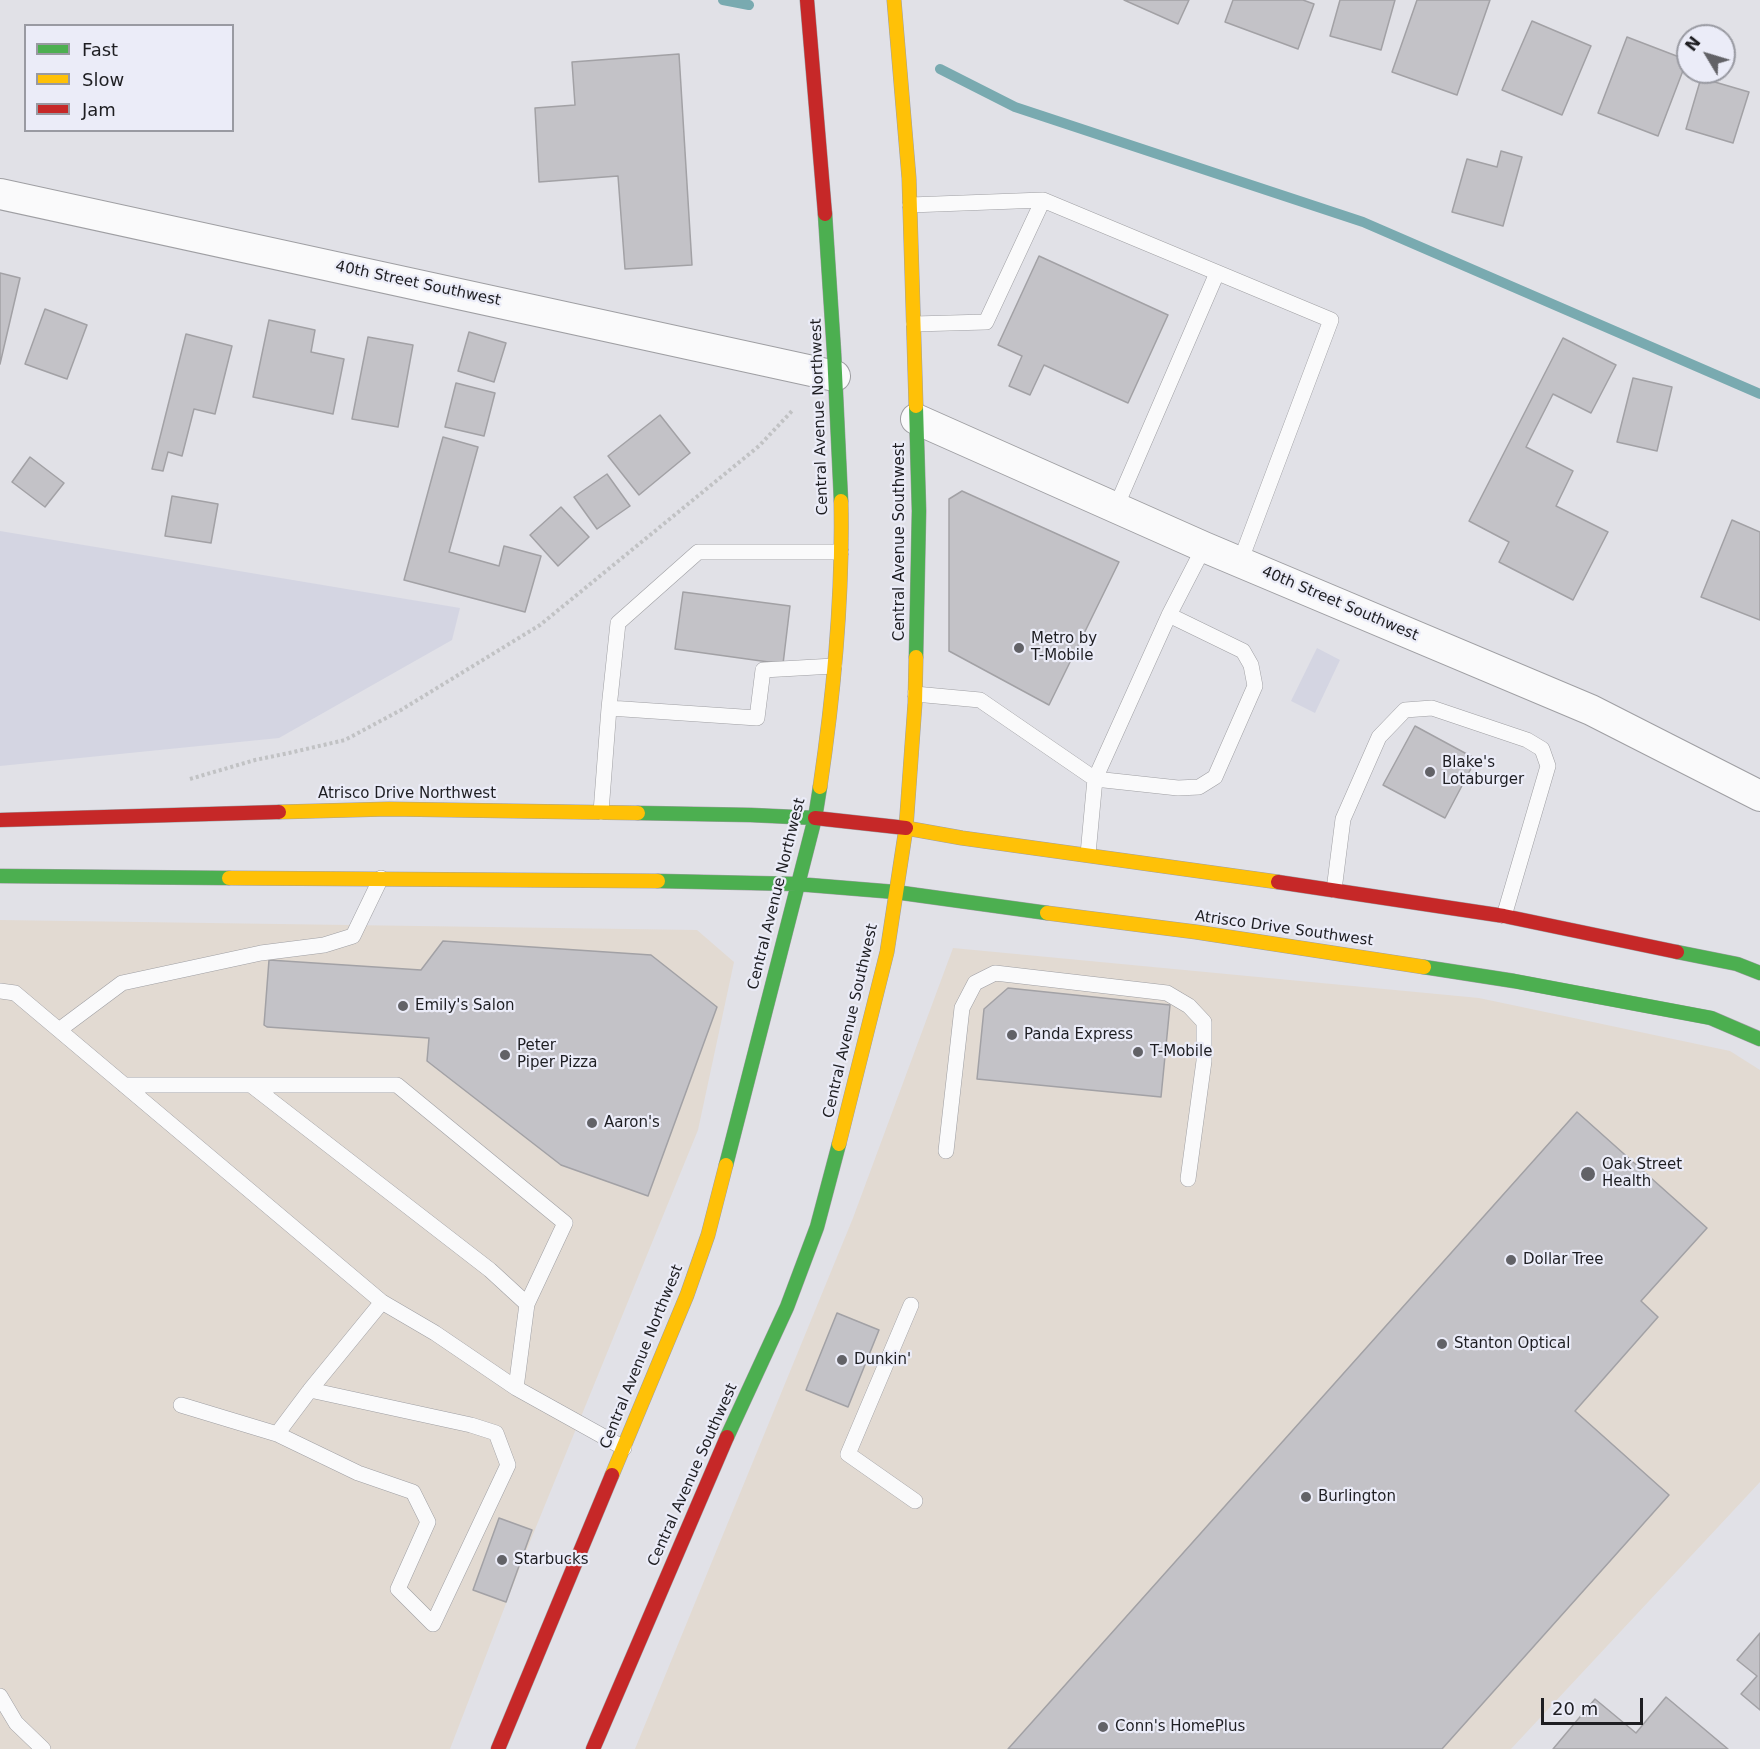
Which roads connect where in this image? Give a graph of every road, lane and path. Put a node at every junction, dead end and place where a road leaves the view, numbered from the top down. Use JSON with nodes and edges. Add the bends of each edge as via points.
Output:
{"nodes":[{"id":1,"x":807,"y":0,"type":"edge"},
{"id":2,"x":894,"y":0,"type":"edge"},
{"id":3,"x":0,"y":194,"type":"edge"},
{"id":4,"x":1043,"y":200,"type":"junction"},
{"id":5,"x":910,"y":205,"type":"junction"},
{"id":6,"x":1217,"y":273,"type":"junction"},
{"id":7,"x":914,"y":324,"type":"junction"},
{"id":8,"x":836,"y":376,"type":"junction"},
{"id":9,"x":792,"y":411,"type":"dead end"},
{"id":10,"x":916,"y":419,"type":"junction"},
{"id":11,"x":1116,"y":507,"type":"junction"},
{"id":12,"x":1204,"y":547,"type":"junction"},
{"id":13,"x":841,"y":552,"type":"junction"},
{"id":14,"x":1240,"y":562,"type":"junction"},
{"id":15,"x":1169,"y":615,"type":"junction"},
{"id":16,"x":834,"y":666,"type":"junction"},
{"id":17,"x":915,"y":694,"type":"junction"},
{"id":18,"x":609,"y":708,"type":"junction"},
{"id":19,"x":1095,"y":779,"type":"junction"},
{"id":20,"x":182,"y":781,"type":"dead end"},
{"id":21,"x":1760,"y":796,"type":"edge"},
{"id":22,"x":601,"y":812,"type":"junction"},
{"id":23,"x":815,"y":818,"type":"junction"},
{"id":24,"x":0,"y":820,"type":"edge"},
{"id":25,"x":906,"y":828,"type":"junction"},
{"id":26,"x":1088,"y":854,"type":"junction"},
{"id":27,"x":0,"y":876,"type":"edge"},
{"id":28,"x":381,"y":878,"type":"junction"},
{"id":29,"x":797,"y":884,"type":"junction"},
{"id":30,"x":1334,"y":890,"type":"junction"},
{"id":31,"x":896,"y":892,"type":"junction"},
{"id":32,"x":1504,"y":916,"type":"junction"},
{"id":33,"x":1760,"y":973,"type":"edge"},
{"id":34,"x":0,"y":991,"type":"edge"},
{"id":35,"x":59,"y":1030,"type":"junction"},
{"id":36,"x":1760,"y":1039,"type":"edge"},
{"id":37,"x":124,"y":1085,"type":"junction"},
{"id":38,"x":251,"y":1085,"type":"junction"},
{"id":39,"x":946,"y":1151,"type":"dead end"},
{"id":40,"x":1188,"y":1179,"type":"dead end"},
{"id":41,"x":382,"y":1302,"type":"junction"},
{"id":42,"x":527,"y":1304,"type":"junction"},
{"id":43,"x":911,"y":1305,"type":"dead end"},
{"id":44,"x":516,"y":1388,"type":"junction"},
{"id":45,"x":310,"y":1390,"type":"junction"},
{"id":46,"x":181,"y":1405,"type":"dead end"},
{"id":47,"x":277,"y":1434,"type":"junction"},
{"id":48,"x":624,"y":1448,"type":"junction"},
{"id":49,"x":915,"y":1501,"type":"dead end"},
{"id":50,"x":0,"y":1696,"type":"edge"},
{"id":51,"x":43,"y":1749,"type":"edge"},
{"id":52,"x":498,"y":1749,"type":"edge"},
{"id":53,"x":593,"y":1749,"type":"edge"}],
"edges":[{"from":1,"to":8,"type":"main road","name":"Central Avenue Northwest"},
{"from":2,"to":5,"type":"main road","name":"Central Avenue Southwest"},
{"from":3,"to":8,"type":"street","name":"40th Street Southwest"},
{"from":4,"to":5,"type":"lane"},
{"from":4,"to":6,"type":"lane"},
{"from":4,"to":7,"type":"lane","via":[[986,322]]},
{"from":5,"to":7,"type":"main road","name":"Central Avenue Southwest"},
{"from":6,"to":11,"type":"lane"},
{"from":6,"to":14,"type":"lane","via":[[1331,320]]},
{"from":7,"to":10,"type":"main road","name":"Central Avenue Southwest"},
{"from":8,"to":13,"type":"main road","name":"Central Avenue Northwest"},
{"from":9,"to":20,"type":"path","via":[[759,446],[540,625],[411,704],[345,740]]},
{"from":10,"to":11,"type":"street","name":"40th Street Southwest"},
{"from":10,"to":17,"type":"main road","name":"Central Avenue Southwest","via":[[919,510]]},
{"from":11,"to":12,"type":"street","name":"40th Street Southwest"},
{"from":12,"to":14,"type":"street","name":"40th Street Southwest"},
{"from":12,"to":15,"type":"lane"},
{"from":13,"to":16,"type":"main road","name":"Central Avenue Northwest"},
{"from":13,"to":18,"type":"lane","via":[[698,552],[618,623]]},
{"from":14,"to":21,"type":"street","name":"40th Street Southwest","via":[[1591,710]]},
{"from":15,"to":19,"type":"lane"},
{"from":15,"to":19,"type":"lane","via":[[1243,651],[1251,665],[1254,686],[1215,777],[1199,787],[1178,788]]},
{"from":16,"to":18,"type":"lane","via":[[763,670],[757,718]]},
{"from":16,"to":23,"type":"main road","name":"Central Avenue Northwest"},
{"from":17,"to":19,"type":"lane","via":[[980,700]]},
{"from":17,"to":25,"type":"main road","name":"Central Avenue Southwest"},
{"from":18,"to":22,"type":"lane"},
{"from":19,"to":26,"type":"lane"},
{"from":22,"to":23,"type":"main road","name":"Atrisco Drive Northwest"},
{"from":22,"to":24,"type":"main road","name":"Atrisco Drive Northwest","via":[[389,809]]},
{"from":23,"to":25,"type":"main road"},
{"from":23,"to":29,"type":"main road","name":"Central Avenue Northwest"},
{"from":25,"to":26,"type":"main road"},
{"from":25,"to":31,"type":"main road","name":"Central Avenue Southwest"},
{"from":26,"to":30,"type":"main road"},
{"from":27,"to":28,"type":"main road"},
{"from":28,"to":29,"type":"main road"},
{"from":28,"to":35,"type":"lane","via":[[353,936],[324,945],[261,952],[122,983]]},
{"from":29,"to":31,"type":"main road","name":"Atrisco Drive Southwest"},
{"from":29,"to":48,"type":"main road","name":"Central Avenue Northwest","via":[[708,1236]]},
{"from":30,"to":32,"type":"main road"},
{"from":30,"to":32,"type":"lane","via":[[1343,819],[1379,737],[1405,710],[1432,708],[1527,740],[1542,749],[1548,766]]},
{"from":31,"to":36,"type":"main road","name":"Atrisco Drive Southwest","via":[[1196,932],[1514,981],[1711,1018]]},
{"from":31,"to":53,"type":"main road","name":"Central Avenue Southwest","via":[[886,952],[817,1227],[787,1307]]},
{"from":32,"to":33,"type":"main road","via":[[1737,964]]},
{"from":34,"to":35,"type":"lane","via":[[15,993]]},
{"from":35,"to":37,"type":"lane"},
{"from":37,"to":38,"type":"lane"},
{"from":37,"to":41,"type":"lane"},
{"from":38,"to":42,"type":"lane","via":[[490,1270]]},
{"from":38,"to":42,"type":"lane","via":[[397,1085],[565,1223]]},
{"from":39,"to":40,"type":"lane","via":[[962,1008],[975,983],[995,973],[1167,993],[1190,1006],[1204,1022],[1204,1061]]},
{"from":41,"to":44,"type":"lane"},
{"from":41,"to":45,"type":"lane"},
{"from":42,"to":44,"type":"lane"},
{"from":43,"to":49,"type":"lane","via":[[848,1454]]},
{"from":44,"to":48,"type":"lane"},
{"from":45,"to":47,"type":"lane"},
{"from":45,"to":47,"type":"lane","via":[[496,1433],[508,1465],[434,1624],[398,1589],[428,1522],[413,1492],[358,1473]]},
{"from":46,"to":47,"type":"lane"},
{"from":48,"to":52,"type":"main road","name":"Central Avenue Northwest"},
{"from":50,"to":51,"type":"lane","via":[[16,1723]]}]}
